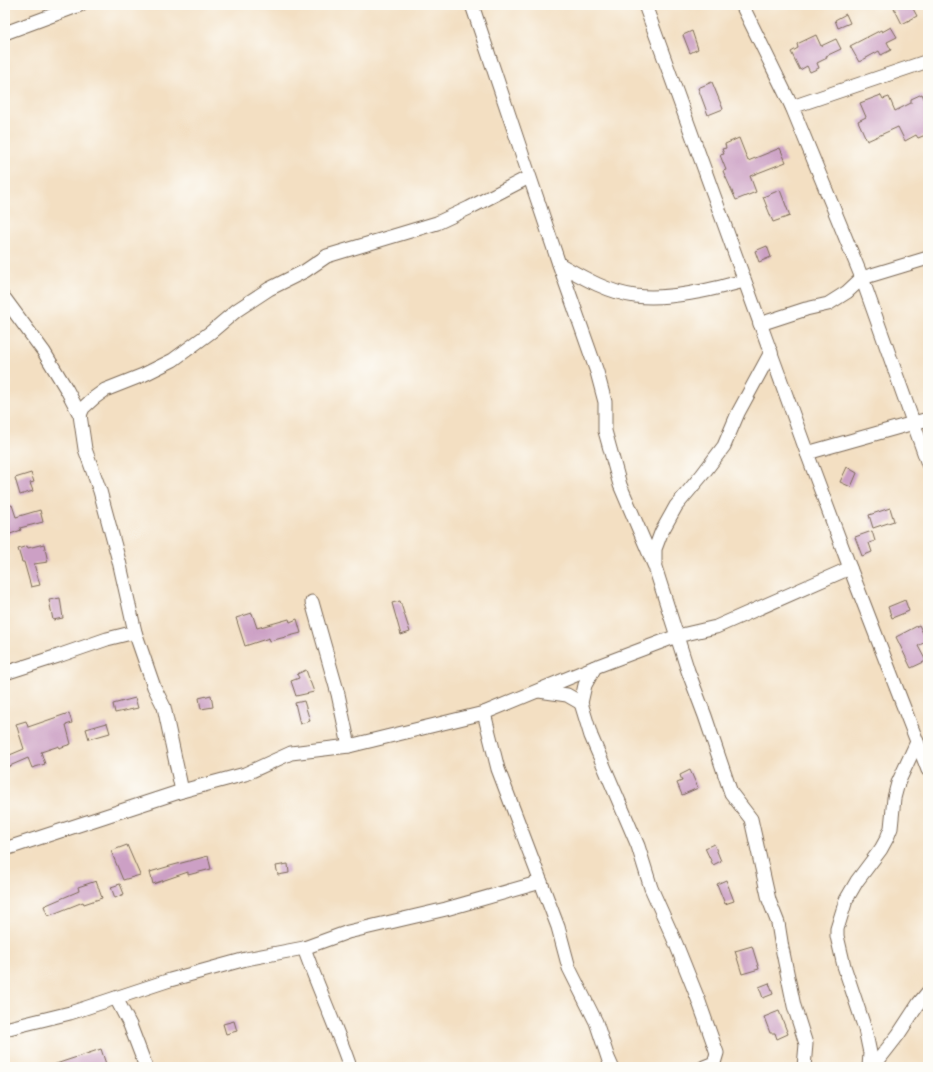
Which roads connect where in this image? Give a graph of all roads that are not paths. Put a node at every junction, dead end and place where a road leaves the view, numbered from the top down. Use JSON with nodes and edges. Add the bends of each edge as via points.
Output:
{"nodes":[{"id":1,"x":80,"y":5,"type":"edge"},
{"id":2,"x":472,"y":5,"type":"edge"},
{"id":3,"x":646,"y":5,"type":"edge"},
{"id":4,"x":742,"y":5,"type":"edge"},
{"id":5,"x":5,"y":33,"type":"edge"},
{"id":6,"x":928,"y":61,"type":"edge"},
{"id":7,"x":792,"y":107,"type":"junction"},
{"id":8,"x":530,"y":177,"type":"junction"},
{"id":9,"x":928,"y":258,"type":"edge"},
{"id":10,"x":558,"y":264,"type":"junction"},
{"id":11,"x":862,"y":278,"type":"junction"},
{"id":12,"x":744,"y":281,"type":"junction"},
{"id":13,"x":5,"y":299,"type":"edge"},
{"id":14,"x":760,"y":324,"type":"junction"},
{"id":15,"x":771,"y":352,"type":"junction"},
{"id":16,"x":67,"y":390,"type":"junction"},
{"id":17,"x":94,"y":398,"type":"junction"},
{"id":18,"x":80,"y":415,"type":"junction"},
{"id":19,"x":928,"y":419,"type":"edge"},
{"id":20,"x":914,"y":424,"type":"junction"},
{"id":21,"x":807,"y":453,"type":"junction"},
{"id":22,"x":928,"y":464,"type":"edge"},
{"id":23,"x":655,"y":567,"type":"junction"},
{"id":24,"x":850,"y":568,"type":"junction"},
{"id":25,"x":312,"y":602,"type":"dead end"},
{"id":26,"x":135,"y":632,"type":"junction"},
{"id":27,"x":677,"y":636,"type":"junction"},
{"id":28,"x":595,"y":667,"type":"junction"},
{"id":29,"x":5,"y":673,"type":"edge"},
{"id":30,"x":539,"y":691,"type":"junction"},
{"id":31,"x":581,"y":703,"type":"junction"},
{"id":32,"x":484,"y":713,"type":"junction"},
{"id":33,"x":917,"y":742,"type":"junction"},
{"id":34,"x":349,"y":746,"type":"junction"},
{"id":35,"x":928,"y":770,"type":"edge"},
{"id":36,"x":182,"y":791,"type":"junction"},
{"id":37,"x":5,"y":849,"type":"edge"},
{"id":38,"x":541,"y":882,"type":"junction"},
{"id":39,"x":304,"y":948,"type":"junction"},
{"id":40,"x":928,"y":992,"type":"edge"},
{"id":41,"x":116,"y":998,"type":"junction"},
{"id":42,"x":5,"y":1029,"type":"edge"},
{"id":43,"x":711,"y":1066,"type":"edge"},
{"id":44,"x":146,"y":1067,"type":"edge"},
{"id":45,"x":350,"y":1067,"type":"edge"},
{"id":46,"x":612,"y":1067,"type":"edge"},
{"id":47,"x":804,"y":1067,"type":"edge"},
{"id":48,"x":869,"y":1067,"type":"edge"},
{"id":49,"x":873,"y":1067,"type":"edge"}],
"edges":[{"from":1,"to":5,"type":"street"},
{"from":2,"to":8,"type":"street"},
{"from":3,"to":12,"type":"street"},
{"from":4,"to":7,"type":"street"},
{"from":6,"to":7,"type":"street"},
{"from":7,"to":11,"type":"street"},
{"from":8,"to":10,"type":"street"},
{"from":8,"to":17,"type":"street","via":[[437,222],[327,256],[237,310],[173,360],[105,390]]},
{"from":9,"to":11,"type":"street"},
{"from":10,"to":12,"type":"street","via":[[590,282],[635,296],[673,296]]},
{"from":10,"to":23,"type":"street","via":[[597,372],[605,402],[605,431],[620,485]]},
{"from":11,"to":14,"type":"street","via":[[847,292],[828,304]]},
{"from":11,"to":20,"type":"street"},
{"from":12,"to":14,"type":"street"},
{"from":13,"to":16,"type":"street","via":[[44,352]]},
{"from":14,"to":15,"type":"street"},
{"from":15,"to":21,"type":"street"},
{"from":15,"to":23,"type":"street","via":[[738,413],[724,446],[676,506],[661,532],[655,549]]},
{"from":16,"to":17,"type":"street"},
{"from":16,"to":18,"type":"street"},
{"from":17,"to":18,"type":"street","via":[[83,408]]},
{"from":18,"to":26,"type":"street","via":[[85,449],[100,490]]},
{"from":19,"to":20,"type":"street"},
{"from":20,"to":21,"type":"street"},
{"from":20,"to":22,"type":"street"},
{"from":21,"to":24,"type":"street"},
{"from":23,"to":27,"type":"street"},
{"from":24,"to":27,"type":"street","via":[[716,627]]},
{"from":24,"to":33,"type":"street"},
{"from":25,"to":34,"type":"street","via":[[338,694]]},
{"from":26,"to":29,"type":"street"},
{"from":26,"to":36,"type":"street","via":[[164,708]]},
{"from":27,"to":28,"type":"street"},
{"from":27,"to":47,"type":"street","via":[[731,793],[751,819],[769,900],[778,923],[794,1006],[806,1044]]},
{"from":28,"to":30,"type":"street"},
{"from":28,"to":31,"type":"street","via":[[585,685]]},
{"from":30,"to":31,"type":"street","via":[[567,695]]},
{"from":30,"to":32,"type":"street"},
{"from":31,"to":43,"type":"street","via":[[591,736],[638,846],[651,888],[676,944],[717,1053]]},
{"from":32,"to":34,"type":"street"},
{"from":32,"to":38,"type":"street","via":[[498,770]]},
{"from":33,"to":35,"type":"street"},
{"from":33,"to":48,"type":"street","via":[[898,782],[888,838],[846,900],[837,929],[844,966],[866,1029],[870,1053]]},
{"from":34,"to":36,"type":"street","via":[[291,753],[245,774]]},
{"from":36,"to":37,"type":"street"},
{"from":38,"to":39,"type":"street","via":[[446,909],[348,932]]},
{"from":38,"to":46,"type":"street","via":[[558,927],[569,968],[596,1022]]},
{"from":39,"to":41,"type":"street","via":[[246,959]]},
{"from":39,"to":45,"type":"street"},
{"from":40,"to":49,"type":"street"},
{"from":41,"to":42,"type":"street","via":[[70,1013]]},
{"from":41,"to":44,"type":"street","via":[[130,1025]]}]}
